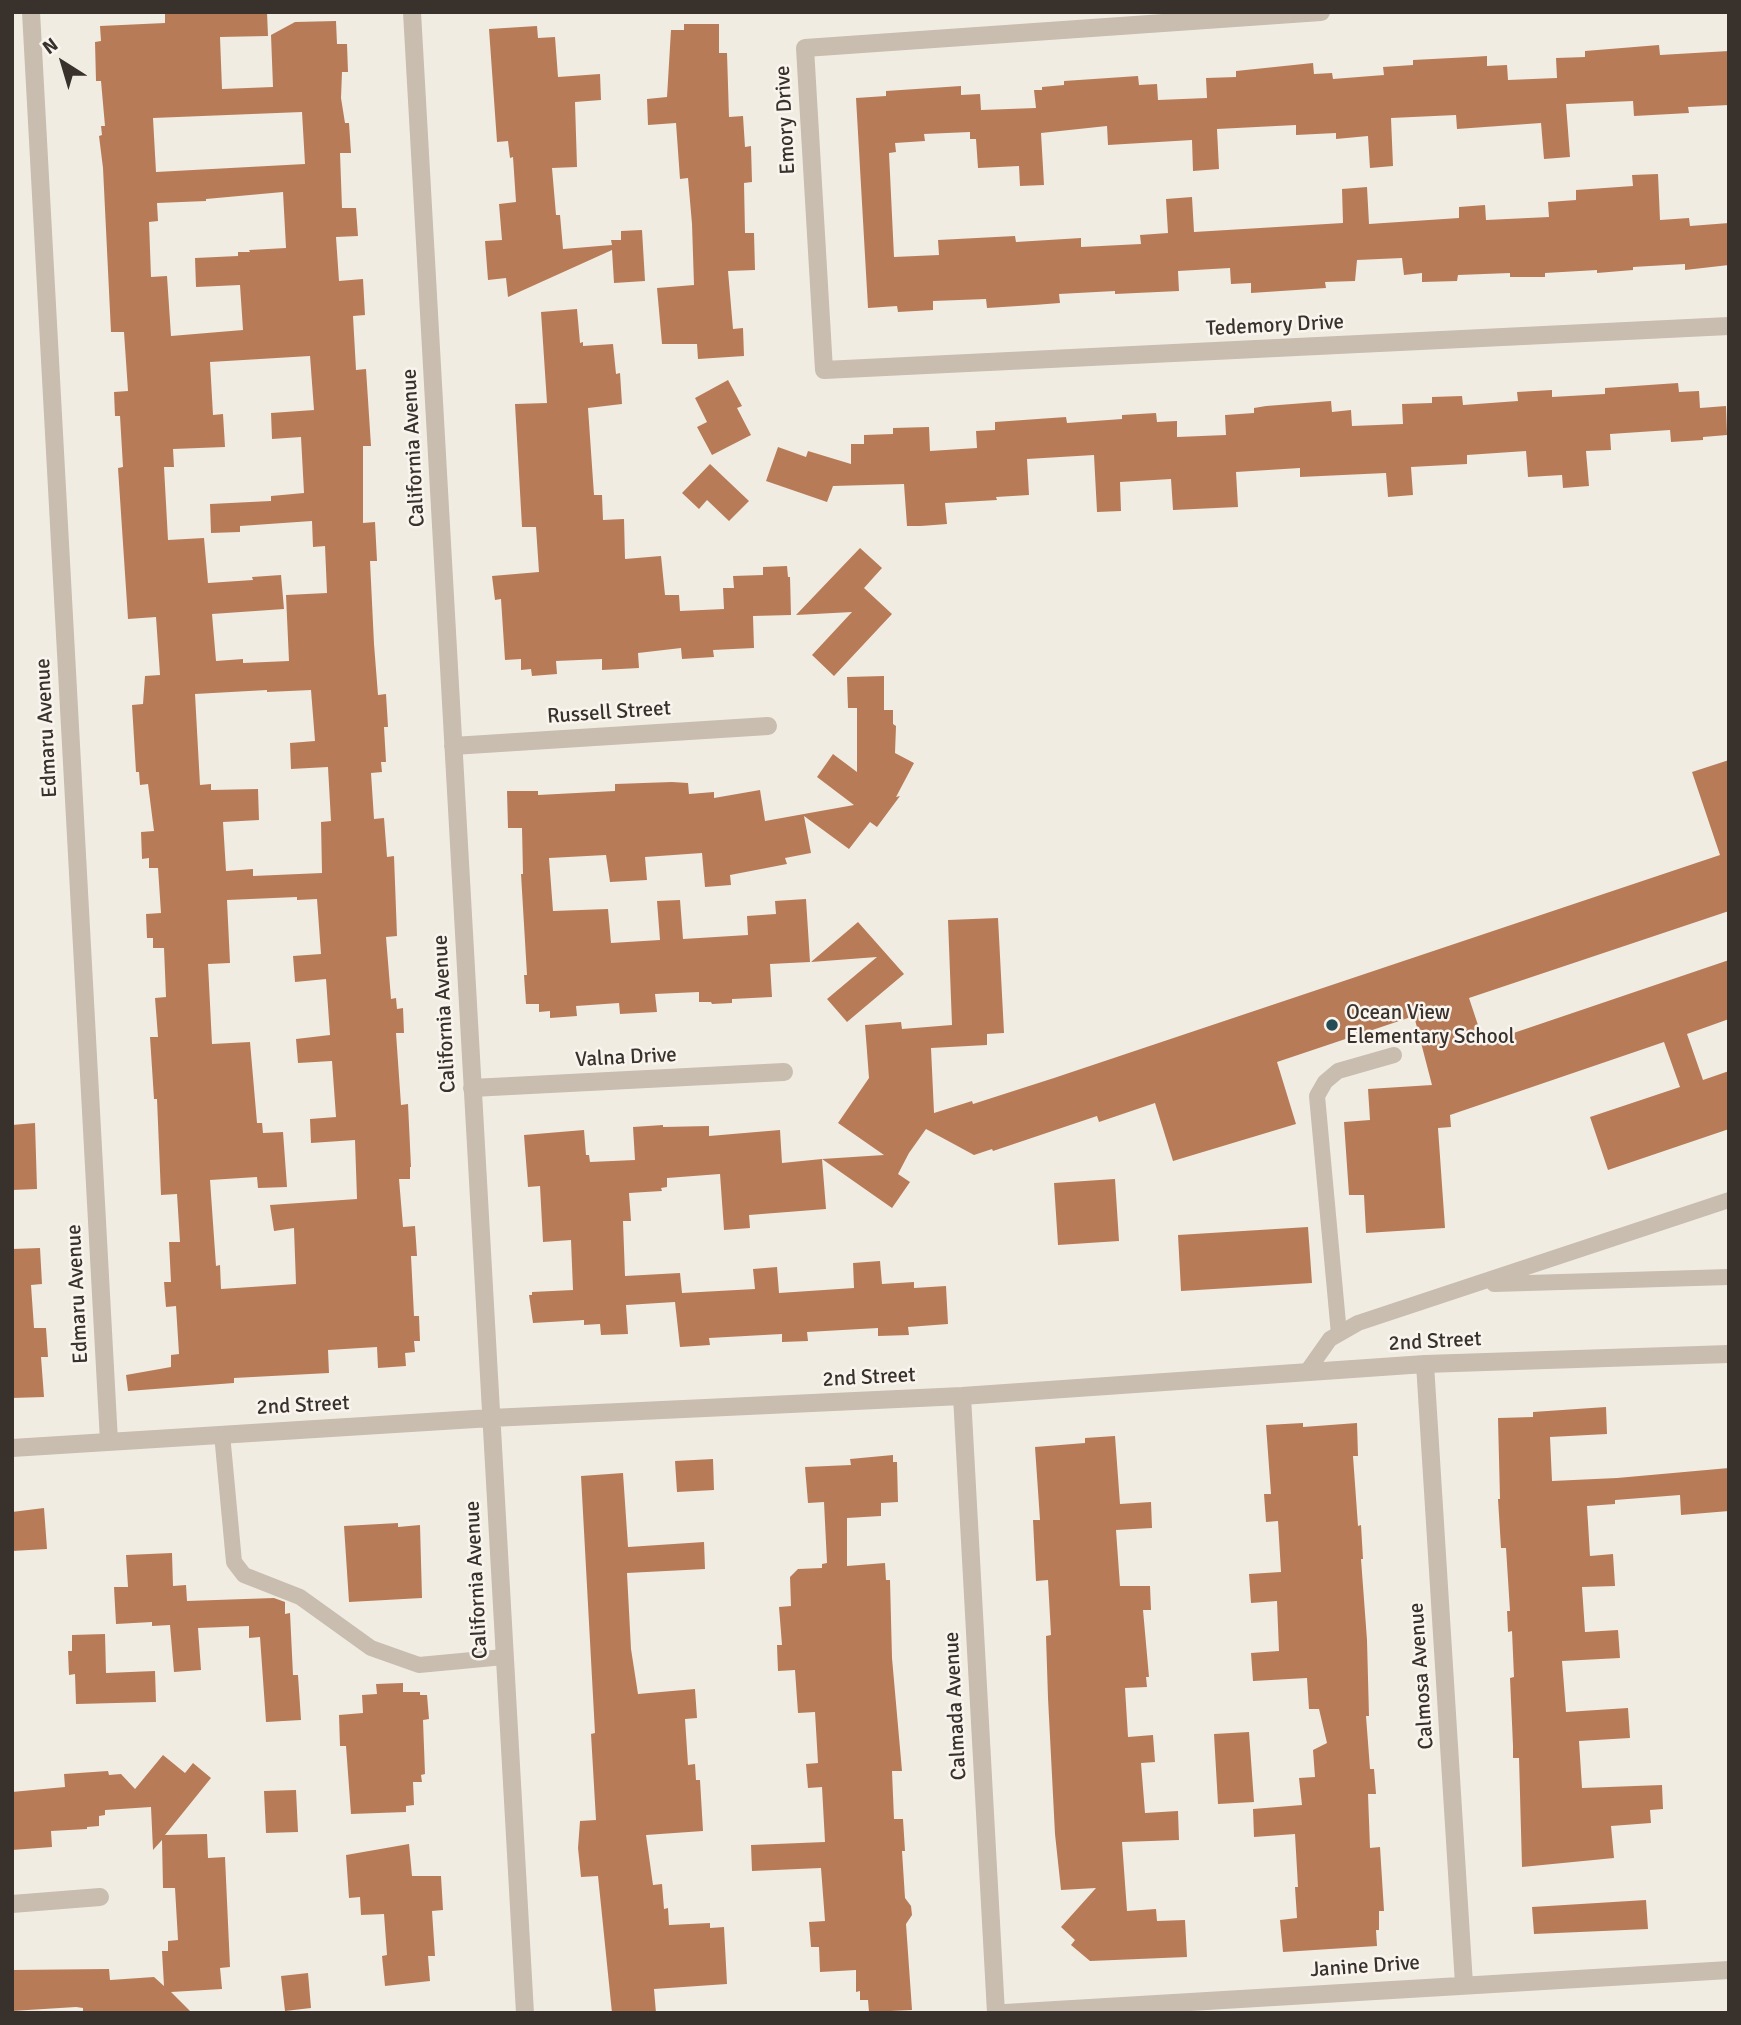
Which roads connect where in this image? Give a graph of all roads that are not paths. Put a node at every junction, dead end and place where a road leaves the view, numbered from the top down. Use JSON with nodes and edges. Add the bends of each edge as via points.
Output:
{"nodes":[{"id":1,"x":31,"y":12,"type":"edge"},
{"id":2,"x":412,"y":12,"type":"edge"},
{"id":3,"x":1321,"y":12,"type":"edge"},
{"id":4,"x":1729,"y":326,"type":"edge"},
{"id":5,"x":824,"y":370,"type":"joint"},
{"id":6,"x":768,"y":726,"type":"dead end"},
{"id":7,"x":453,"y":746,"type":"junction"},
{"id":8,"x":1394,"y":1055,"type":"dead end"},
{"id":9,"x":784,"y":1073,"type":"dead end"},
{"id":10,"x":472,"y":1088,"type":"junction"},
{"id":11,"x":1729,"y":1200,"type":"edge"},
{"id":12,"x":1729,"y":1277,"type":"edge"},
{"id":13,"x":1474,"y":1285,"type":"junction"},
{"id":14,"x":1339,"y":1334,"type":"junction"},
{"id":15,"x":1729,"y":1354,"type":"edge"},
{"id":16,"x":1425,"y":1364,"type":"junction"},
{"id":17,"x":1306,"y":1373,"type":"junction"},
{"id":18,"x":962,"y":1396,"type":"junction"},
{"id":19,"x":491,"y":1418,"type":"junction"},
{"id":20,"x":222,"y":1434,"type":"junction"},
{"id":21,"x":108,"y":1441,"type":"junction"},
{"id":22,"x":12,"y":1448,"type":"edge"},
{"id":23,"x":504,"y":1657,"type":"junction"},
{"id":24,"x":100,"y":1897,"type":"dead end"},
{"id":25,"x":12,"y":1904,"type":"edge"},
{"id":26,"x":1729,"y":1970,"type":"edge"},
{"id":27,"x":1464,"y":1984,"type":"junction"},
{"id":28,"x":525,"y":2013,"type":"edge"},
{"id":29,"x":996,"y":2013,"type":"edge"},
{"id":30,"x":1005,"y":2013,"type":"edge"}],
"edges":[{"from":1,"to":21,"type":"street","name":"Edmaru Avenue"},
{"from":2,"to":7,"type":"street","name":"California Avenue"},
{"from":3,"to":5,"type":"street","name":"Emory Drive","via":[[805,48]]},
{"from":4,"to":5,"type":"street","name":"Tedemory Drive"},
{"from":6,"to":7,"type":"street","name":"Russell Street"},
{"from":7,"to":10,"type":"street","name":"California Avenue"},
{"from":8,"to":14,"type":"lane","via":[[1338,1072],[1317,1096]]},
{"from":9,"to":10,"type":"street","name":"Valna Drive"},
{"from":10,"to":19,"type":"street","name":"California Avenue"},
{"from":11,"to":13,"type":"lane"},
{"from":12,"to":13,"type":"lane"},
{"from":13,"to":14,"type":"lane","via":[[1358,1322]]},
{"from":14,"to":17,"type":"lane","via":[[1330,1339]]},
{"from":15,"to":16,"type":"street","name":"2nd Street"},
{"from":16,"to":17,"type":"street","name":"2nd Street"},
{"from":16,"to":27,"type":"street","name":"Calmosa Avenue"},
{"from":17,"to":18,"type":"street","name":"2nd Street"},
{"from":18,"to":19,"type":"street","name":"2nd Street"},
{"from":18,"to":29,"type":"street","name":"Calmada Avenue"},
{"from":19,"to":20,"type":"street","name":"2nd Street"},
{"from":19,"to":23,"type":"street","name":"California Avenue"},
{"from":20,"to":21,"type":"street","name":"2nd Street"},
{"from":20,"to":23,"type":"lane","via":[[234,1562],[244,1575],[300,1597],[371,1648],[419,1665]]},
{"from":21,"to":22,"type":"street","name":"2nd Street"},
{"from":23,"to":28,"type":"street","name":"California Avenue"},
{"from":24,"to":25,"type":"street"},
{"from":26,"to":27,"type":"street","name":"Janine Drive"},
{"from":27,"to":30,"type":"street","name":"Janine Drive"}]}
